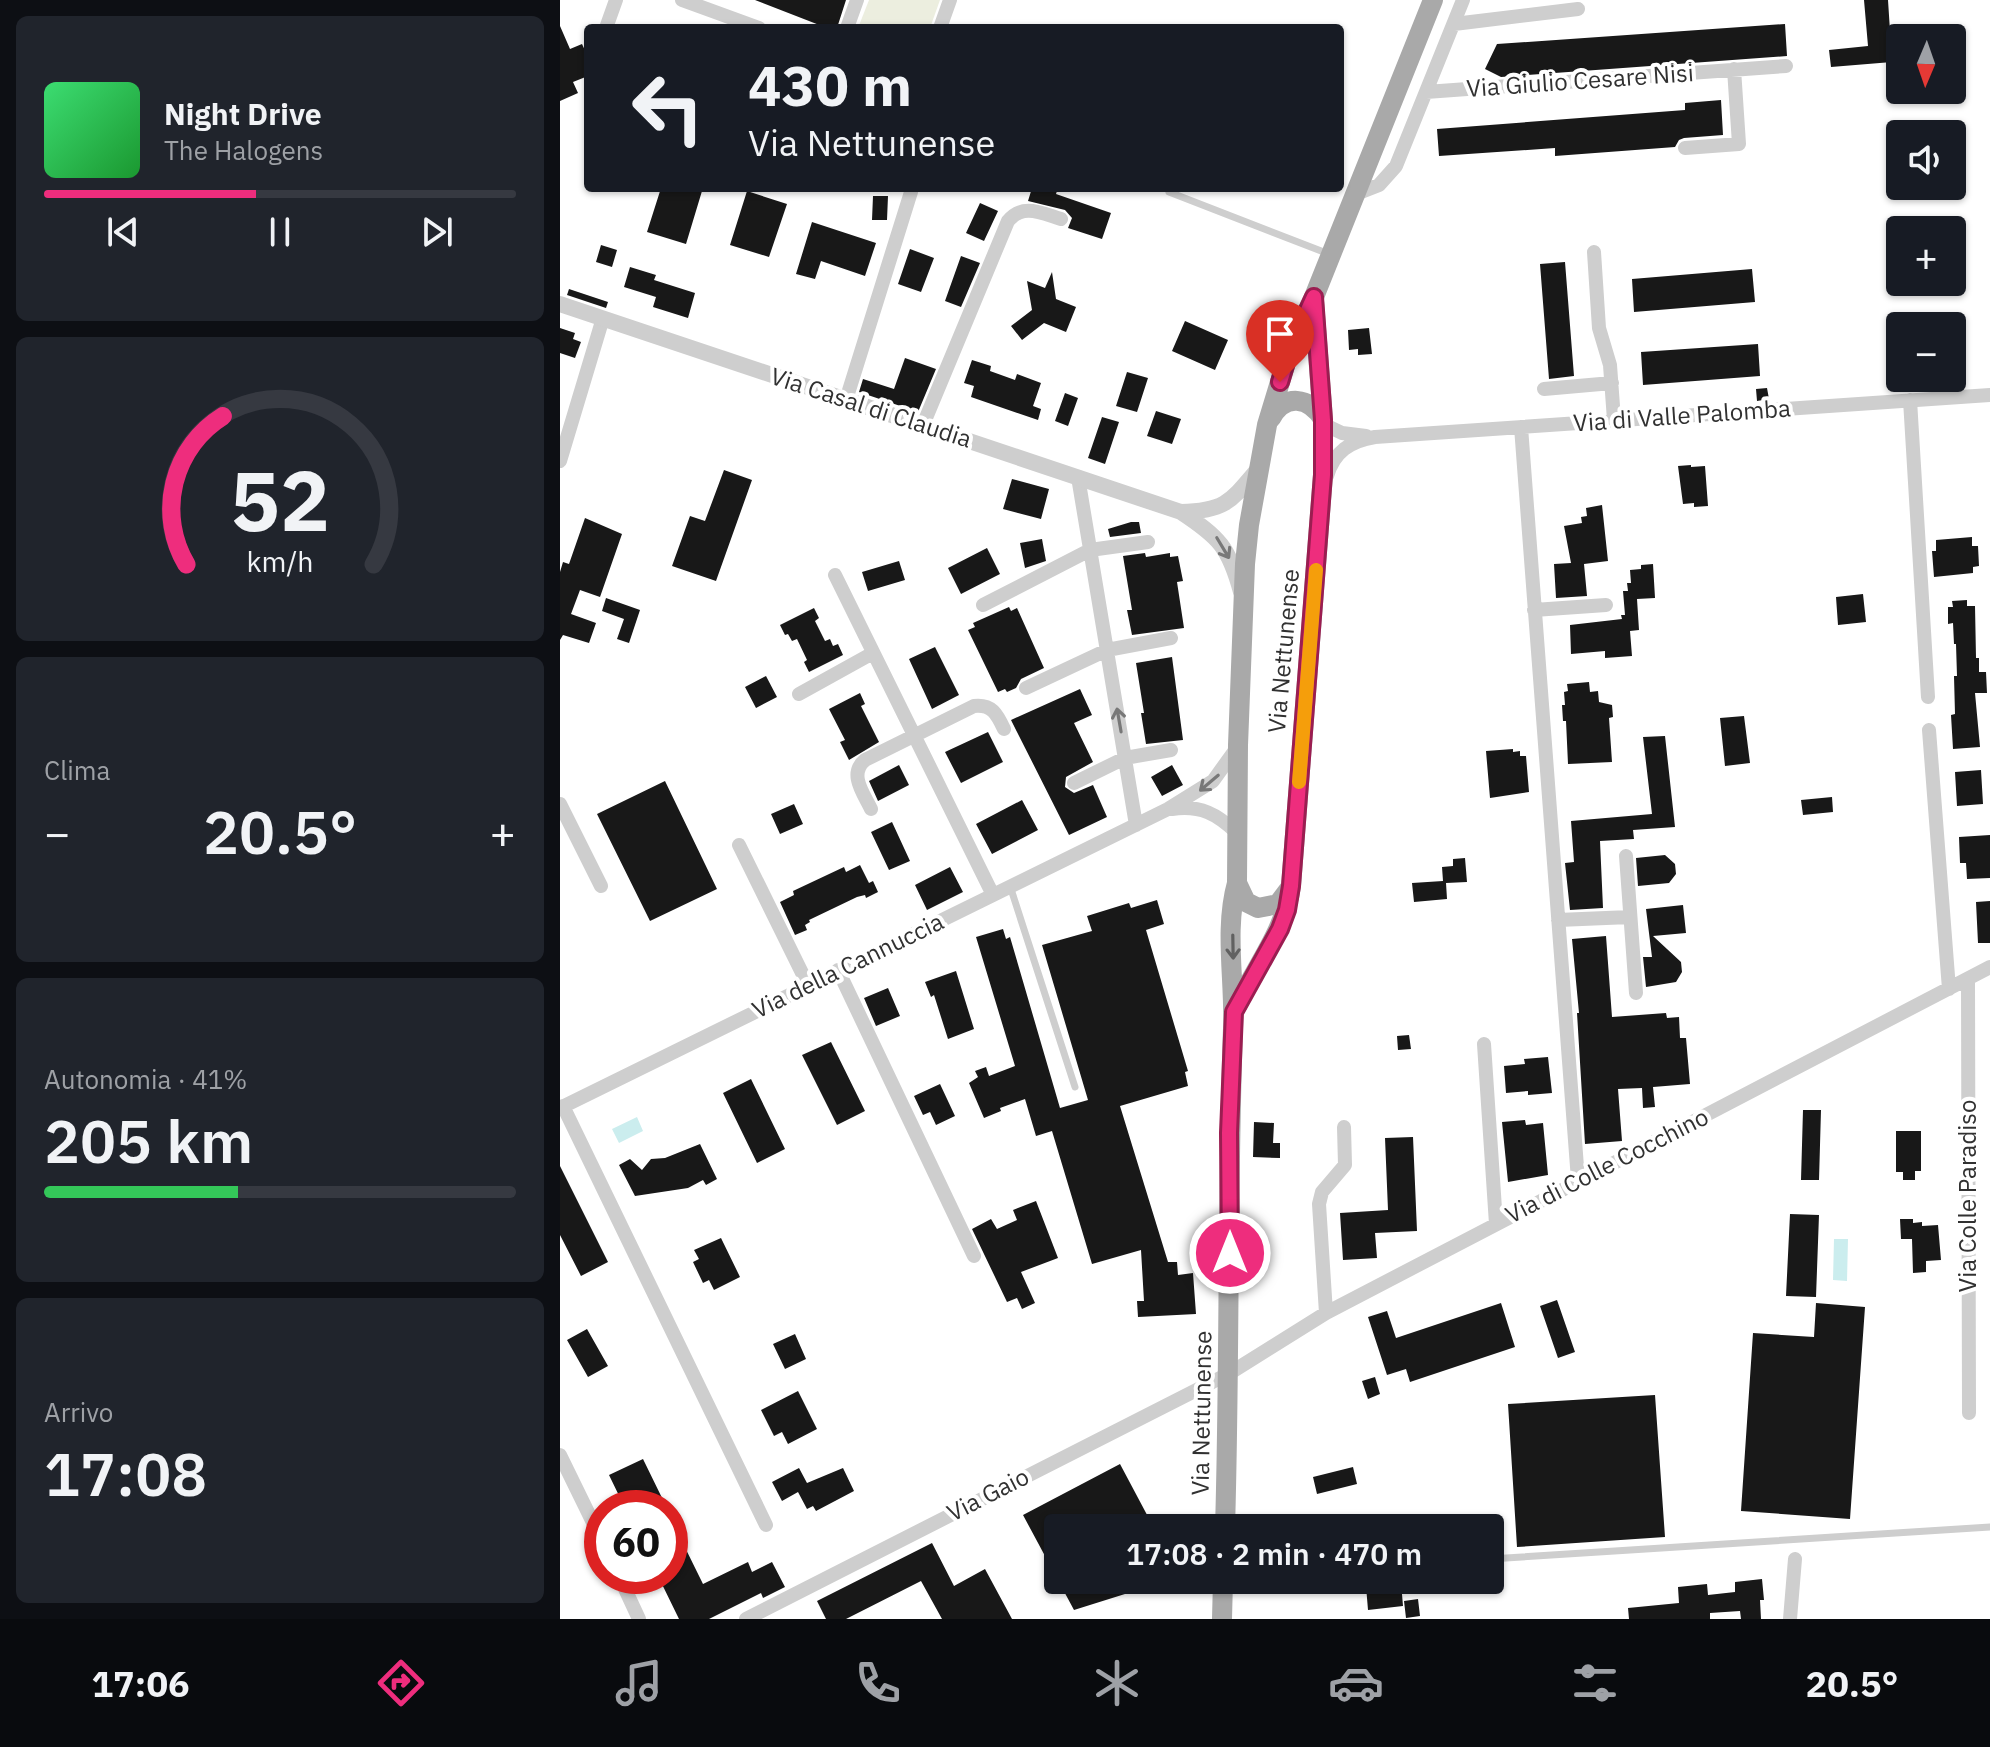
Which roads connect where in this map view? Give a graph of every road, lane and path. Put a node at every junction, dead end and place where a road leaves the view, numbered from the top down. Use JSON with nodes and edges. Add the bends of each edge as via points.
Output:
{"nodes":[{"id":1,"x":616,"y":0,"type":"edge"},
{"id":2,"x":682,"y":0,"type":"edge"},
{"id":3,"x":857,"y":0,"type":"edge"},
{"id":4,"x":950,"y":0,"type":"edge"},
{"id":5,"x":1433,"y":0,"type":"edge"},
{"id":6,"x":1463,"y":0,"type":"edge"},
{"id":7,"x":1578,"y":9,"type":"dead end"},
{"id":8,"x":607,"y":24,"type":"edge"},
{"id":9,"x":748,"y":24,"type":"edge"},
{"id":10,"x":848,"y":24,"type":"edge"},
{"id":11,"x":941,"y":24,"type":"edge"},
{"id":12,"x":1454,"y":24,"type":"junction"},
{"id":13,"x":1786,"y":66,"type":"dead end"},
{"id":14,"x":1734,"y":69,"type":"junction"},
{"id":15,"x":1426,"y":92,"type":"junction"},
{"id":16,"x":1685,"y":148,"type":"dead end"},
{"id":17,"x":911,"y":192,"type":"dead end"},
{"id":18,"x":1169,"y":192,"type":"dead end"},
{"id":19,"x":1356,"y":194,"type":"junction"},
{"id":20,"x":1061,"y":219,"type":"dead end"},
{"id":21,"x":1594,"y":252,"type":"dead end"},
{"id":22,"x":1331,"y":255,"type":"junction"},
{"id":23,"x":1314,"y":297,"type":"junction"},
{"id":24,"x":560,"y":304,"type":"edge"},
{"id":25,"x":603,"y":318,"type":"junction"},
{"id":26,"x":1612,"y":383,"type":"junction"},
{"id":27,"x":1544,"y":389,"type":"dead end"},
{"id":28,"x":1990,"y":395,"type":"edge"},
{"id":29,"x":846,"y":400,"type":"junction"},
{"id":30,"x":1910,"y":400,"type":"junction"},
{"id":31,"x":1614,"y":420,"type":"junction"},
{"id":32,"x":1323,"y":422,"type":"junction"},
{"id":33,"x":923,"y":425,"type":"junction"},
{"id":34,"x":1267,"y":425,"type":"junction"},
{"id":35,"x":1521,"y":427,"type":"junction"},
{"id":36,"x":1375,"y":437,"type":"junction"},
{"id":37,"x":560,"y":461,"type":"edge"},
{"id":38,"x":1259,"y":468,"type":"junction"},
{"id":39,"x":1078,"y":477,"type":"junction"},
{"id":40,"x":1321,"y":510,"type":"junction"},
{"id":41,"x":1181,"y":512,"type":"junction"},
{"id":42,"x":1148,"y":542,"type":"dead end"},
{"id":43,"x":1090,"y":550,"type":"junction"},
{"id":44,"x":835,"y":575,"type":"dead end"},
{"id":45,"x":1243,"y":601,"type":"junction"},
{"id":46,"x":983,"y":605,"type":"dead end"},
{"id":47,"x":1606,"y":605,"type":"dead end"},
{"id":48,"x":1534,"y":610,"type":"junction"},
{"id":49,"x":1171,"y":638,"type":"dead end"},
{"id":50,"x":1107,"y":650,"type":"junction"},
{"id":51,"x":873,"y":653,"type":"junction"},
{"id":52,"x":1026,"y":688,"type":"dead end"},
{"id":53,"x":799,"y":694,"type":"dead end"},
{"id":54,"x":1928,"y":697,"type":"dead end"},
{"id":55,"x":1004,"y":729,"type":"dead end"},
{"id":56,"x":1929,"y":730,"type":"dead end"},
{"id":57,"x":914,"y":736,"type":"junction"},
{"id":58,"x":1238,"y":745,"type":"junction"},
{"id":59,"x":1171,"y":750,"type":"dead end"},
{"id":60,"x":1125,"y":758,"type":"junction"},
{"id":61,"x":1074,"y":783,"type":"dead end"},
{"id":62,"x":560,"y":804,"type":"edge"},
{"id":63,"x":871,"y":809,"type":"dead end"},
{"id":64,"x":1168,"y":809,"type":"junction"},
{"id":65,"x":1136,"y":825,"type":"junction"},
{"id":66,"x":1237,"y":833,"type":"junction"},
{"id":67,"x":739,"y":845,"type":"dead end"},
{"id":68,"x":1626,"y":856,"type":"dead end"},
{"id":69,"x":1237,"y":883,"type":"junction"},
{"id":70,"x":601,"y":886,"type":"dead end"},
{"id":71,"x":1010,"y":886,"type":"junction"},
{"id":72,"x":1291,"y":886,"type":"junction"},
{"id":73,"x":993,"y":895,"type":"junction"},
{"id":74,"x":1630,"y":917,"type":"junction"},
{"id":75,"x":1558,"y":920,"type":"junction"},
{"id":76,"x":1990,"y":967,"type":"edge"},
{"id":77,"x":838,"y":970,"type":"junction"},
{"id":78,"x":1968,"y":979,"type":"junction"},
{"id":79,"x":808,"y":985,"type":"junction"},
{"id":80,"x":1949,"y":989,"type":"junction"},
{"id":81,"x":1636,"y":993,"type":"dead end"},
{"id":82,"x":1234,"y":1012,"type":"junction"},
{"id":83,"x":1484,"y":1044,"type":"dead end"},
{"id":84,"x":1075,"y":1087,"type":"dead end"},
{"id":85,"x":562,"y":1107,"type":"edge"},
{"id":86,"x":1344,"y":1127,"type":"dead end"},
{"id":87,"x":1578,"y":1180,"type":"junction"},
{"id":88,"x":1496,"y":1224,"type":"junction"},
{"id":89,"x":974,"y":1256,"type":"dead end"},
{"id":90,"x":1326,"y":1313,"type":"junction"},
{"id":91,"x":1230,"y":1373,"type":"junction"},
{"id":92,"x":1969,"y":1413,"type":"dead end"},
{"id":93,"x":560,"y":1455,"type":"edge"},
{"id":94,"x":584,"y":1504,"type":"edge"},
{"id":95,"x":1225,"y":1514,"type":"edge"},
{"id":96,"x":766,"y":1525,"type":"dead end"},
{"id":97,"x":1990,"y":1527,"type":"edge"},
{"id":98,"x":1504,"y":1558,"type":"edge"},
{"id":99,"x":1795,"y":1559,"type":"dead end"},
{"id":100,"x":627,"y":1594,"type":"edge"},
{"id":101,"x":1223,"y":1594,"type":"edge"},
{"id":102,"x":639,"y":1619,"type":"edge"},
{"id":103,"x":746,"y":1619,"type":"edge"},
{"id":104,"x":1222,"y":1619,"type":"edge"},
{"id":105,"x":1790,"y":1619,"type":"edge"}],
"edges":[{"from":1,"to":8,"type":"street"},
{"from":2,"to":9,"type":"street"},
{"from":3,"to":10,"type":"street"},
{"from":4,"to":11,"type":"street"},
{"from":5,"to":19,"type":"main road","name":"Via Nettunense"},
{"from":6,"to":12,"type":"street","name":"Via Giulio Cesare Nisi"},
{"from":7,"to":12,"type":"street"},
{"from":12,"to":15,"type":"street","name":"Via Giulio Cesare Nisi"},
{"from":13,"to":14,"type":"street","name":"Via Giulio Cesare Nisi"},
{"from":14,"to":15,"type":"street","name":"Via Giulio Cesare Nisi"},
{"from":14,"to":16,"type":"street","via":[[1739,144]]},
{"from":15,"to":19,"type":"street","name":"Via Giulio Cesare Nisi","via":[[1391,174]]},
{"from":17,"to":29,"type":"street"},
{"from":18,"to":22,"type":"lane"},
{"from":19,"to":22,"type":"main road","name":"Via Nettunense"},
{"from":20,"to":33,"type":"street","via":[[1026,210],[1008,221]]},
{"from":21,"to":26,"type":"street","via":[[1599,328]]},
{"from":22,"to":23,"type":"main road","name":"Via Nettunense"},
{"from":23,"to":32,"type":"main road","name":"Via Nettunense"},
{"from":23,"to":34,"type":"main road","name":"Via Nettunense","via":[[1290,349]]},
{"from":24,"to":25,"type":"street","name":"Via Casal di Claudia"},
{"from":25,"to":29,"type":"street","name":"Via Casal di Claudia"},
{"from":25,"to":37,"type":"street"},
{"from":26,"to":27,"type":"street"},
{"from":26,"to":31,"type":"street"},
{"from":28,"to":30,"type":"street","name":"Via di Valle Palomba"},
{"from":29,"to":33,"type":"street","name":"Via Casal di Claudia"},
{"from":30,"to":31,"type":"street","name":"Via di Valle Palomba"},
{"from":30,"to":54,"type":"street"},
{"from":31,"to":35,"type":"street","name":"Via di Valle Palomba"},
{"from":32,"to":34,"type":"main road","via":[[1312,405],[1297,400],[1277,409]]},
{"from":32,"to":36,"type":"street","name":"Via di Valle Palomba","via":[[1342,433]]},
{"from":32,"to":40,"type":"main road","name":"Via Nettunense"},
{"from":33,"to":39,"type":"street","name":"Via Casal di Claudia"},
{"from":34,"to":38,"type":"main road","name":"Via Nettunense"},
{"from":35,"to":36,"type":"street","name":"Via di Valle Palomba"},
{"from":35,"to":48,"type":"street"},
{"from":36,"to":40,"type":"street","name":"Via di Valle Palomba","via":[[1353,443],[1334,459]]},
{"from":38,"to":41,"type":"street","name":"Via Casal di Claudia","via":[[1226,503]]},
{"from":38,"to":45,"type":"main road","name":"Via Nettunense"},
{"from":39,"to":41,"type":"street","name":"Via Casal di Claudia"},
{"from":39,"to":43,"type":"street"},
{"from":40,"to":72,"type":"main road","name":"Via Nettunense"},
{"from":41,"to":45,"type":"street","name":"Via Casal di Claudia","one_way":true,"via":[[1221,542]]},
{"from":42,"to":43,"type":"street"},
{"from":43,"to":46,"type":"street"},
{"from":43,"to":50,"type":"street"},
{"from":44,"to":51,"type":"street"},
{"from":45,"to":58,"type":"main road","name":"Via Nettunense"},
{"from":47,"to":48,"type":"street"},
{"from":48,"to":75,"type":"street"},
{"from":49,"to":50,"type":"street"},
{"from":50,"to":52,"type":"street"},
{"from":60,"to":50,"type":"street","one_way":true},
{"from":51,"to":53,"type":"street"},
{"from":51,"to":57,"type":"street"},
{"from":55,"to":57,"type":"street","via":[[993,710],[979,706]]},
{"from":56,"to":80,"type":"street"},
{"from":57,"to":63,"type":"street","via":[[859,765],[858,780]]},
{"from":57,"to":73,"type":"street"},
{"from":58,"to":64,"type":"street","name":"Via della Cannuccia","one_way":true,"via":[[1217,778]]},
{"from":58,"to":66,"type":"main road","name":"Via Nettunense"},
{"from":59,"to":60,"type":"street"},
{"from":60,"to":61,"type":"street"},
{"from":60,"to":65,"type":"street"},
{"from":62,"to":70,"type":"street"},
{"from":64,"to":65,"type":"street","name":"Via della Cannuccia"},
{"from":64,"to":66,"type":"street","via":[[1203,809]]},
{"from":65,"to":71,"type":"street","name":"Via della Cannuccia"},
{"from":66,"to":69,"type":"main road","name":"Via Nettunense"},
{"from":67,"to":79,"type":"street"},
{"from":68,"to":74,"type":"street"},
{"from":69,"to":72,"type":"main road","via":[[1246,902],[1258,908],[1278,904]]},
{"from":69,"to":82,"type":"main road","name":"Via Nettunense","one_way":true,"via":[[1232,916]]},
{"from":71,"to":73,"type":"street","name":"Via della Cannuccia"},
{"from":71,"to":84,"type":"lane"},
{"from":72,"to":82,"type":"main road","name":"Via Nettunense","via":[[1280,929]]},
{"from":73,"to":77,"type":"street","name":"Via della Cannuccia"},
{"from":74,"to":75,"type":"street"},
{"from":74,"to":81,"type":"street"},
{"from":75,"to":87,"type":"street"},
{"from":76,"to":78,"type":"street","name":"Via di Colle Cocchino"},
{"from":77,"to":79,"type":"street","name":"Via della Cannuccia"},
{"from":77,"to":89,"type":"street"},
{"from":78,"to":80,"type":"street","name":"Via di Colle Cocchino"},
{"from":78,"to":92,"type":"street","name":"Via Colle Paradiso"},
{"from":79,"to":85,"type":"street","name":"Via della Cannuccia"},
{"from":80,"to":87,"type":"street","name":"Via di Colle Cocchino"},
{"from":82,"to":91,"type":"main road","name":"Via Nettunense"},
{"from":83,"to":88,"type":"street"},
{"from":85,"to":96,"type":"street"},
{"from":86,"to":90,"type":"street","via":[[1345,1165],[1322,1192],[1319,1204]]},
{"from":87,"to":88,"type":"street","name":"Via di Colle Cocchino"},
{"from":88,"to":90,"type":"street","name":"Via di Colle Cocchino"},
{"from":90,"to":91,"type":"street","name":"Via di Colle Cocchino"},
{"from":91,"to":95,"type":"main road","name":"Via Nettunense"},
{"from":91,"to":103,"type":"street","name":"Via Gaio"},
{"from":93,"to":94,"type":"street"},
{"from":97,"to":98,"type":"lane"},
{"from":99,"to":105,"type":"street"},
{"from":100,"to":102,"type":"street"},
{"from":101,"to":104,"type":"main road"}]}
